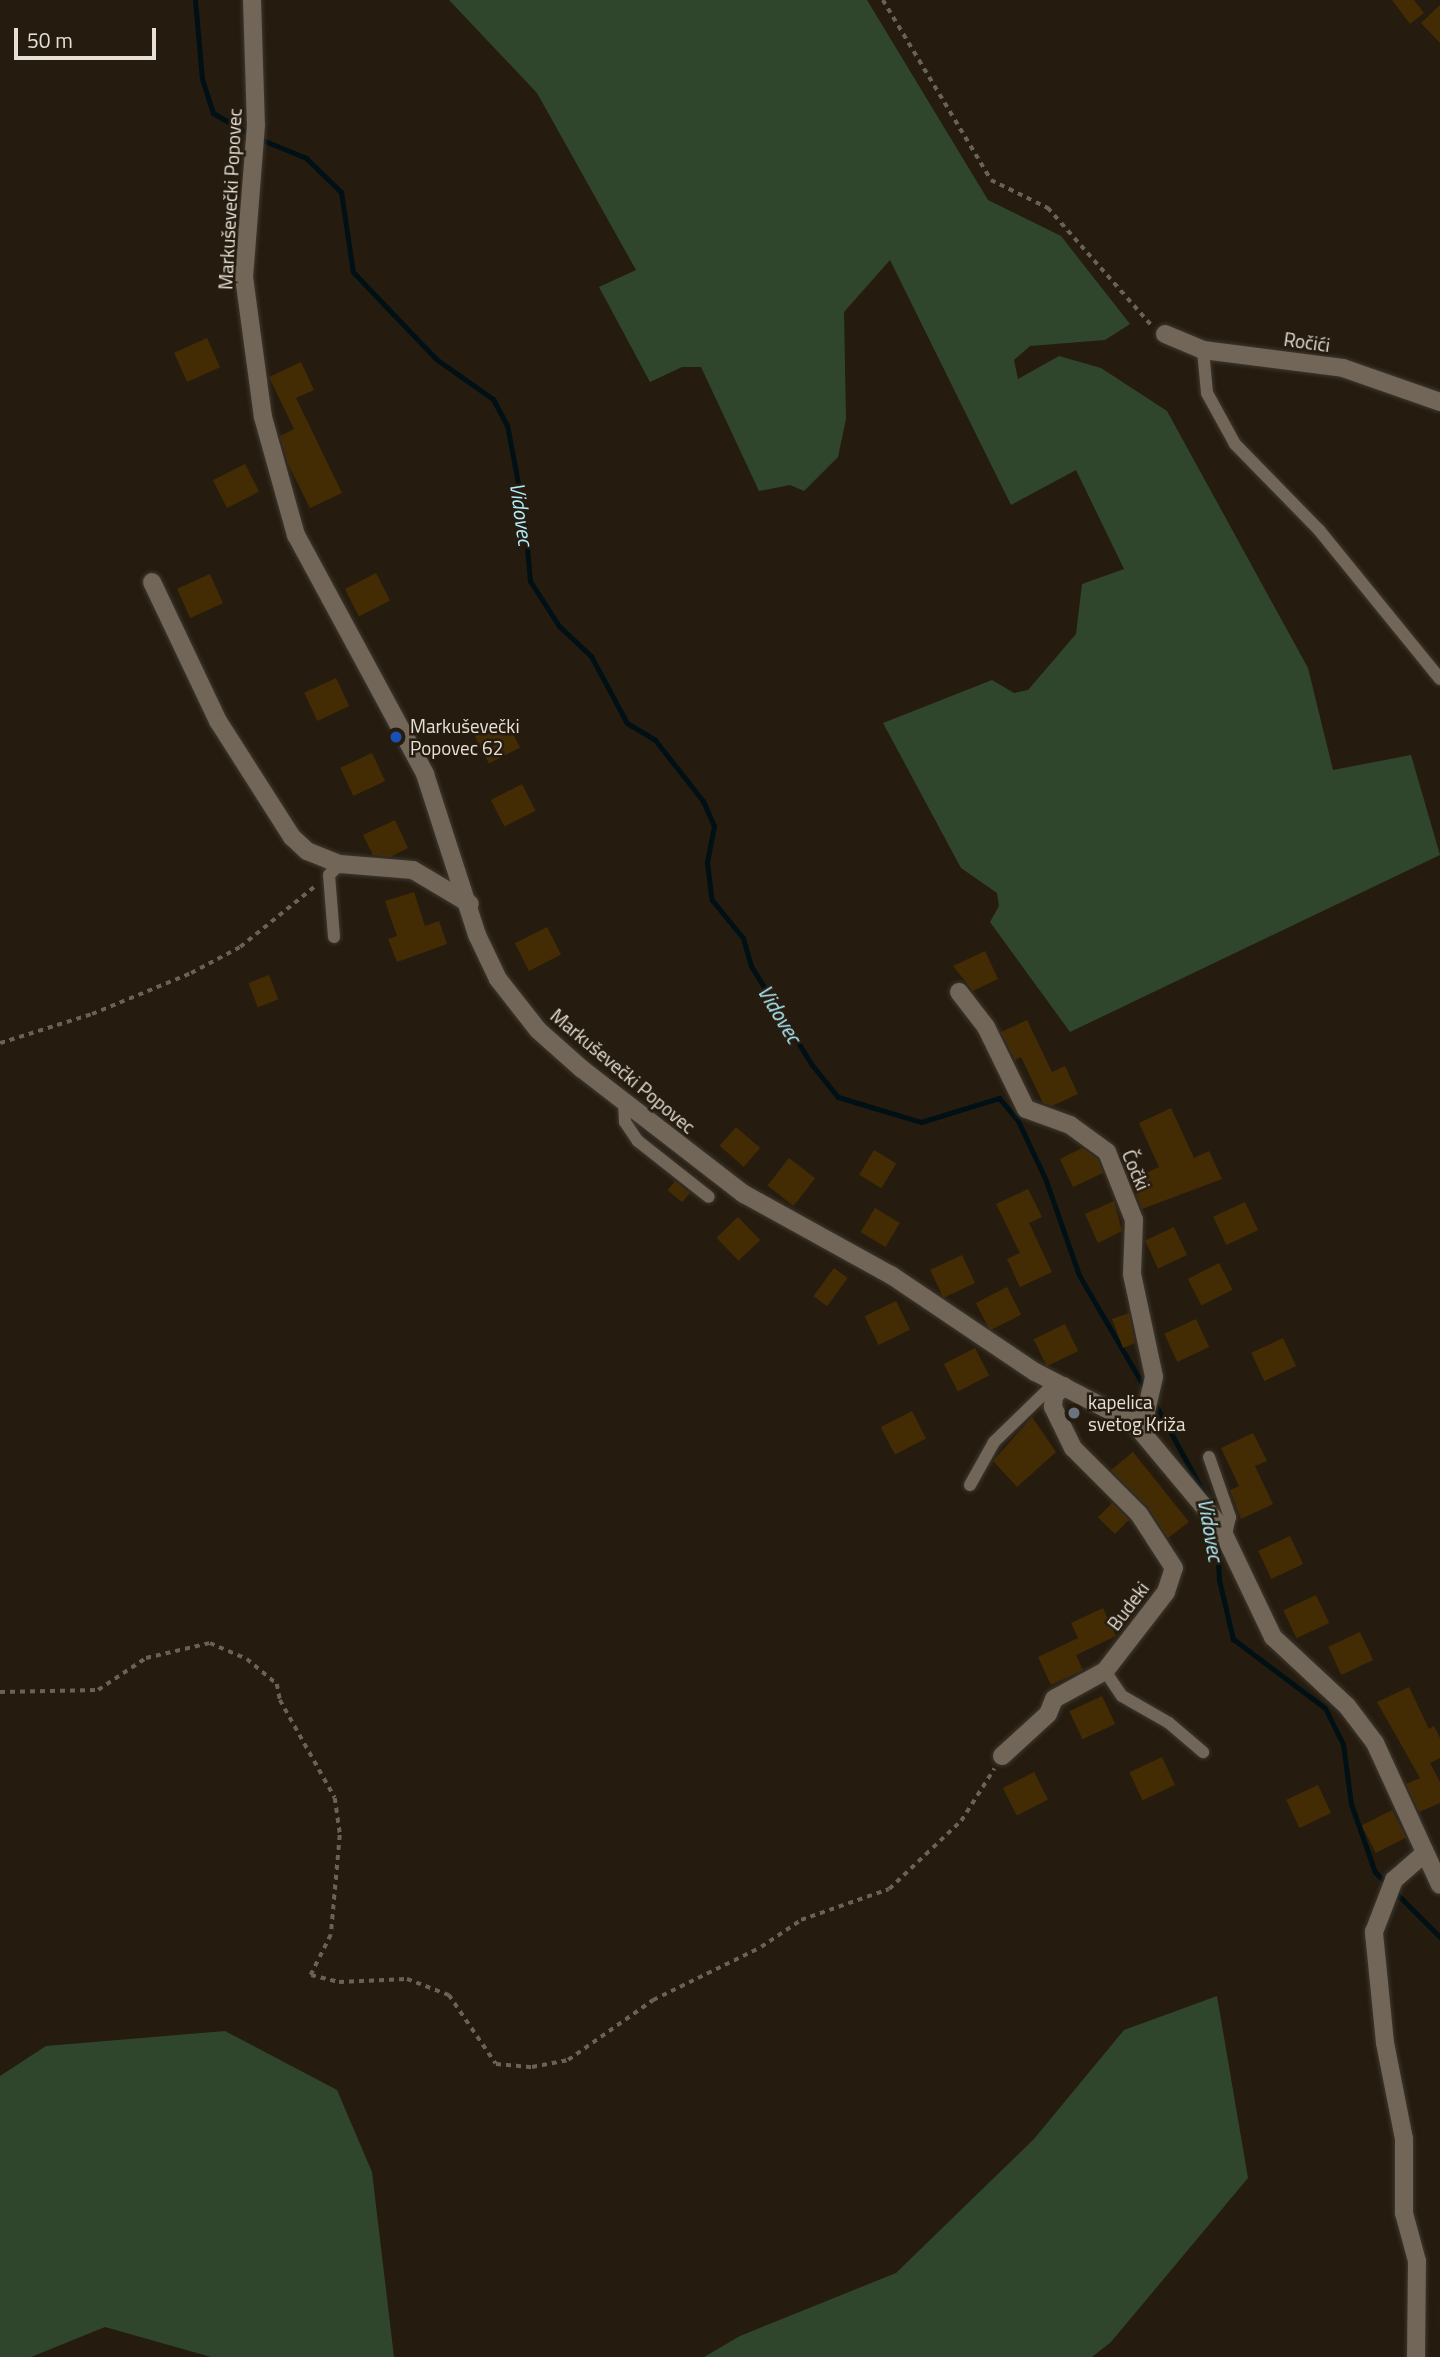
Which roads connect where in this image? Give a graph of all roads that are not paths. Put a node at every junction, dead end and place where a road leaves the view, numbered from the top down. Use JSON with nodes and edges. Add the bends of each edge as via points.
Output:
{"nodes":[{"id":1,"x":253,"y":0,"type":"edge"},
{"id":2,"x":1165,"y":334,"type":"road end"},
{"id":3,"x":1203,"y":350,"type":"junction"},
{"id":4,"x":1440,"y":402,"type":"edge"},
{"id":5,"x":152,"y":582,"type":"dead end"},
{"id":6,"x":1440,"y":679,"type":"edge"},
{"id":7,"x":335,"y":869,"type":"junction"},
{"id":8,"x":470,"y":904,"type":"junction"},
{"id":9,"x":334,"y":937,"type":"dead end"},
{"id":10,"x":959,"y":992,"type":"dead end"},
{"id":11,"x":624,"y":1103,"type":"junction"},
{"id":12,"x":709,"y":1197,"type":"dead end"},
{"id":13,"x":1060,"y":1384,"type":"junction"},
{"id":14,"x":1134,"y":1423,"type":"junction"},
{"id":15,"x":1209,"y":1457,"type":"dead end"},
{"id":16,"x":970,"y":1485,"type":"dead end"},
{"id":17,"x":1223,"y":1531,"type":"junction"},
{"id":18,"x":1105,"y":1671,"type":"junction"},
{"id":19,"x":1203,"y":1752,"type":"dead end"},
{"id":20,"x":1003,"y":1756,"type":"road end"},
{"id":21,"x":1425,"y":1853,"type":"junction"},
{"id":22,"x":1440,"y":1885,"type":"edge"},
{"id":23,"x":1416,"y":2357,"type":"edge"}],
"edges":[{"from":1,"to":8,"type":"street","name":"Markuševečki Popovec","via":[[256,125],[244,277],[250,355],[284,498],[311,570],[425,774]]},
{"from":2,"to":3,"type":"street","name":"Ročići"},
{"from":3,"to":4,"type":"street","name":"Ročići","via":[[1343,368]]},
{"from":3,"to":6,"type":"lane","via":[[1207,393],[1235,444],[1319,530]]},
{"from":5,"to":7,"type":"street","via":[[186,662],[287,831]]},
{"from":7,"to":8,"type":"street","via":[[413,870]]},
{"from":7,"to":9,"type":"lane"},
{"from":8,"to":11,"type":"street","name":"Markuševečki Popovec","via":[[477,935],[509,996],[538,1030]]},
{"from":10,"to":14,"type":"street","name":"Čočki","via":[[986,1027],[1026,1110],[1070,1125],[1107,1152],[1134,1220],[1132,1274],[1154,1377],[1146,1412]]},
{"from":11,"to":12,"type":"lane","via":[[625,1122],[638,1141]]},
{"from":11,"to":13,"type":"street","name":"Markuševečki Popovec","via":[[778,1217],[891,1275]]},
{"from":13,"to":14,"type":"street","name":"Markuševečki Popovec"},
{"from":13,"to":16,"type":"lane","via":[[994,1442]]},
{"from":13,"to":18,"type":"street","name":"Budeki","via":[[1054,1406],[1073,1448],[1139,1514],[1174,1568],[1166,1592]]},
{"from":14,"to":17,"type":"street","name":"Markuševečki Popovec"},
{"from":15,"to":17,"type":"lane","via":[[1230,1517]]},
{"from":17,"to":21,"type":"street","name":"Markuševečki Popovec","via":[[1273,1637],[1347,1706],[1375,1742]]},
{"from":18,"to":19,"type":"lane","via":[[1122,1696],[1169,1723]]},
{"from":18,"to":20,"type":"street","name":"Budeki","via":[[1054,1699],[1048,1714]]},
{"from":21,"to":22,"type":"street","name":"Markuševečki Popovec"},
{"from":21,"to":23,"type":"street","via":[[1391,1885],[1374,1932],[1375,1964],[1404,2139],[1401,2189],[1419,2297]]}]}
